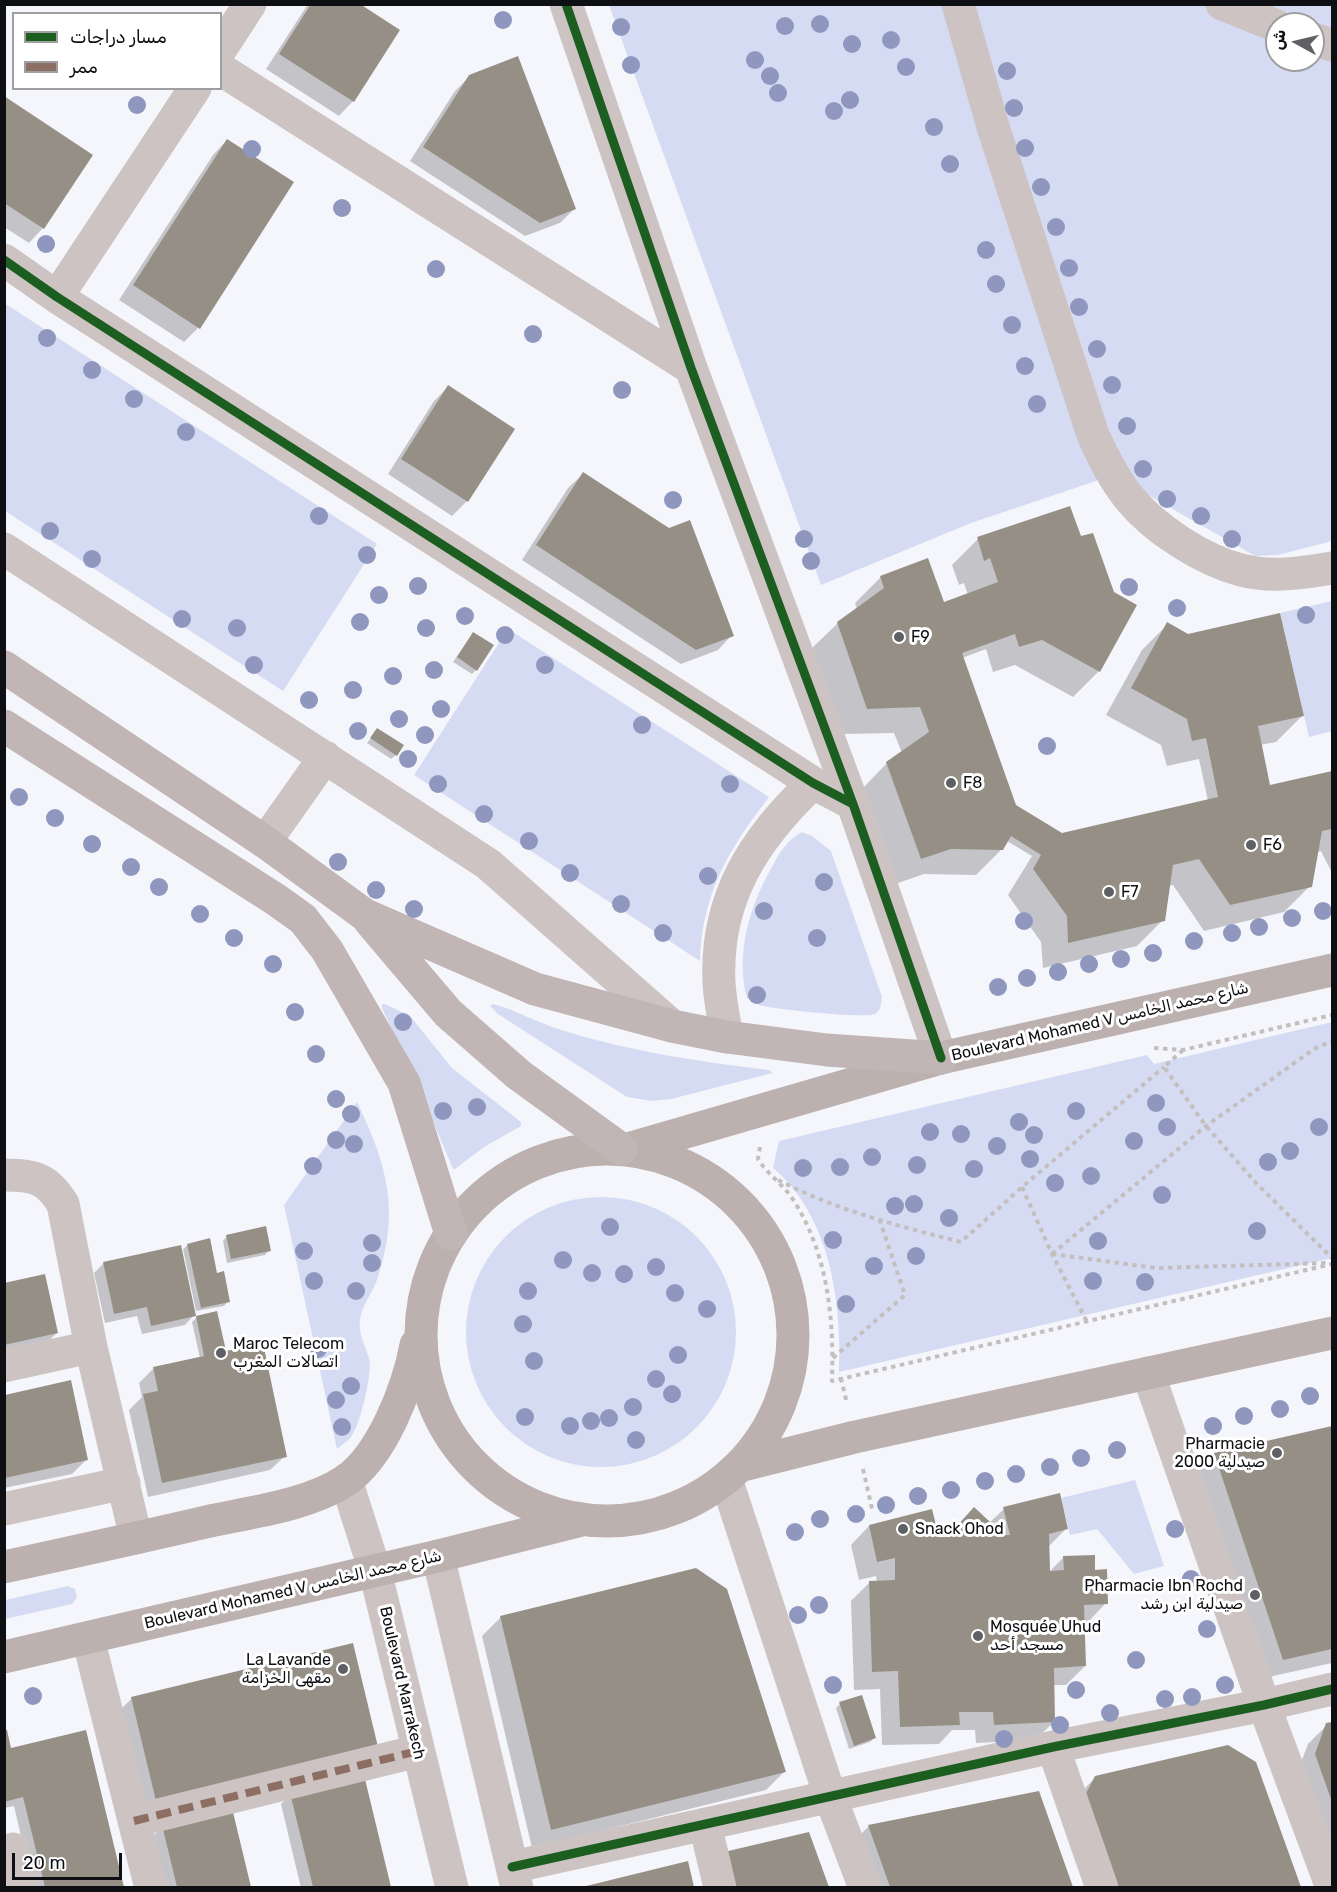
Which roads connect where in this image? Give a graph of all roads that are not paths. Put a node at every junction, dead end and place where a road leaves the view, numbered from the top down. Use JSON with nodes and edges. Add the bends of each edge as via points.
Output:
{"nodes":[{"id":1,"x":250,"y":4,"type":"edge"},
{"id":2,"x":566,"y":4,"type":"edge"},
{"id":3,"x":958,"y":4,"type":"edge"},
{"id":4,"x":1222,"y":4,"type":"edge"},
{"id":5,"x":1265,"y":21,"type":"edge"},
{"id":6,"x":222,"y":47,"type":"edge"},
{"id":7,"x":222,"y":70,"type":"edge"},
{"id":8,"x":194,"y":90,"type":"edge"},
{"id":9,"x":4,"y":260,"type":"edge"},
{"id":10,"x":57,"y":297,"type":"junction"},
{"id":11,"x":691,"y":368,"type":"junction"},
{"id":12,"x":4,"y":549,"type":"edge"},
{"id":13,"x":1332,"y":568,"type":"edge"},
{"id":14,"x":4,"y":667,"type":"edge"},
{"id":15,"x":4,"y":726,"type":"edge"},
{"id":16,"x":325,"y":757,"type":"junction"},
{"id":17,"x":813,"y":783,"type":"junction"},
{"id":18,"x":853,"y":804,"type":"junction"},
{"id":19,"x":265,"y":842,"type":"junction"},
{"id":20,"x":364,"y":915,"type":"junction"},
{"id":21,"x":1332,"y":970,"type":"edge"},
{"id":22,"x":672,"y":1026,"type":"junction"},
{"id":23,"x":727,"y":1037,"type":"junction"},
{"id":24,"x":941,"y":1058,"type":"junction"},
{"id":25,"x":623,"y":1149,"type":"junction"},
{"id":26,"x":4,"y":1175,"type":"edge"},
{"id":27,"x":451,"y":1234,"type":"junction"},
{"id":28,"x":423,"y":1304,"type":"junction"},
{"id":29,"x":1332,"y":1333,"type":"edge"},
{"id":30,"x":92,"y":1347,"type":"junction"},
{"id":31,"x":4,"y":1366,"type":"edge"},
{"id":32,"x":1148,"y":1373,"type":"junction"},
{"id":33,"x":733,"y":1472,"type":"junction"},
{"id":34,"x":346,"y":1480,"type":"junction"},
{"id":35,"x":124,"y":1483,"type":"junction"},
{"id":36,"x":4,"y":1509,"type":"edge"},
{"id":37,"x":580,"y":1520,"type":"junction"},
{"id":38,"x":136,"y":1538,"type":"junction"},
{"id":39,"x":438,"y":1556,"type":"junction"},
{"id":40,"x":4,"y":1567,"type":"edge"},
{"id":41,"x":375,"y":1570,"type":"junction"},
{"id":42,"x":88,"y":1638,"type":"junction"},
{"id":43,"x":4,"y":1657,"type":"edge"},
{"id":44,"x":1332,"y":1689,"type":"edge"},
{"id":45,"x":1264,"y":1705,"type":"junction"},
{"id":46,"x":1053,"y":1747,"type":"junction"},
{"id":47,"x":418,"y":1751,"type":"junction"},
{"id":48,"x":830,"y":1796,"type":"junction"},
{"id":49,"x":134,"y":1821,"type":"junction"},
{"id":50,"x":705,"y":1824,"type":"junction"},
{"id":51,"x":14,"y":1849,"type":"dead end"},
{"id":52,"x":515,"y":1877,"type":"edge"},
{"id":53,"x":23,"y":1887,"type":"edge"},
{"id":54,"x":151,"y":1887,"type":"edge"},
{"id":55,"x":452,"y":1887,"type":"edge"},
{"id":56,"x":720,"y":1887,"type":"edge"},
{"id":57,"x":865,"y":1887,"type":"edge"},
{"id":58,"x":1102,"y":1887,"type":"edge"},
{"id":59,"x":1332,"y":1887,"type":"edge"}],
"edges":[{"from":1,"to":6,"type":"street"},
{"from":2,"to":11,"type":"street"},
{"from":3,"to":13,"type":"street","via":[[994,130],[1093,435],[1113,475],[1148,517],[1209,558],[1241,570],[1269,574]]},
{"from":4,"to":5,"type":"street"},
{"from":7,"to":11,"type":"street"},
{"from":8,"to":10,"type":"street"},
{"from":9,"to":10,"type":"street"},
{"from":10,"to":17,"type":"street"},
{"from":11,"to":18,"type":"street"},
{"from":12,"to":16,"type":"street"},
{"from":14,"to":19,"type":"highway"},
{"from":15,"to":27,"type":"highway","via":[[303,919],[327,950],[404,1083]]},
{"from":16,"to":19,"type":"street"},
{"from":16,"to":22,"type":"street","via":[[488,864]]},
{"from":17,"to":18,"type":"street"},
{"from":17,"to":23,"type":"street","via":[[758,843],[727,910],[720,946],[719,983]]},
{"from":18,"to":24,"type":"street"},
{"from":19,"to":20,"type":"highway"},
{"from":20,"to":22,"type":"highway","via":[[535,989]]},
{"from":20,"to":25,"type":"highway","via":[[448,1013],[519,1075]]},
{"from":21,"to":24,"type":"main road","name":"Boulevard Mohamed V شارع محمد الخامس"},
{"from":22,"to":23,"type":"highway"},
{"from":23,"to":24,"type":"highway","via":[[827,1050]]},
{"from":24,"to":25,"type":"main road","name":"Boulevard Mohamed V شارع محمد الخامس"},
{"from":25,"to":27,"type":"main road","via":[[577,1151],[524,1168],[488,1192]]},
{"from":25,"to":33,"type":"main road","via":[[668,1159],[719,1186],[750,1215],[779,1265],[792,1321],[793,1350],[788,1378],[773,1419],[758,1444]]},
{"from":26,"to":30,"type":"street","via":[[37,1178],[63,1204]]},
{"from":27,"to":28,"type":"main road"},
{"from":28,"to":34,"type":"main road","via":[[412,1366],[398,1403],[371,1455]]},
{"from":28,"to":37,"type":"main road","via":[[421,1349],[426,1378],[435,1406],[456,1445],[487,1478],[511,1495],[544,1511]]},
{"from":29,"to":32,"type":"main road"},
{"from":30,"to":31,"type":"street"},
{"from":30,"to":35,"type":"street"},
{"from":32,"to":33,"type":"main road","via":[[855,1437]]},
{"from":32,"to":45,"type":"street"},
{"from":33,"to":37,"type":"main road","via":[[698,1498],[668,1512],[624,1521]]},
{"from":33,"to":48,"type":"street"},
{"from":34,"to":38,"type":"main road","via":[[318,1495]]},
{"from":34,"to":41,"type":"street","name":"Boulevard Marrakech"},
{"from":35,"to":36,"type":"street"},
{"from":35,"to":38,"type":"street"},
{"from":37,"to":39,"type":"main road","name":"Boulevard Mohamed V شارع محمد الخامس"},
{"from":38,"to":40,"type":"main road"},
{"from":39,"to":41,"type":"main road","name":"Boulevard Mohamed V شارع محمد الخامس"},
{"from":39,"to":52,"type":"street"},
{"from":41,"to":42,"type":"main road","name":"Boulevard Mohamed V شارع محمد الخامس"},
{"from":41,"to":47,"type":"street","name":"Boulevard Marrakech"},
{"from":42,"to":43,"type":"main road","name":"Boulevard Mohamed V شارع محمد الخامس"},
{"from":42,"to":49,"type":"street"},
{"from":44,"to":45,"type":"street"},
{"from":45,"to":46,"type":"street"},
{"from":45,"to":59,"type":"street"},
{"from":46,"to":48,"type":"street"},
{"from":46,"to":58,"type":"street"},
{"from":47,"to":49,"type":"street"},
{"from":47,"to":55,"type":"street","name":"Boulevard Marrakech"},
{"from":48,"to":50,"type":"street"},
{"from":48,"to":57,"type":"street"},
{"from":49,"to":54,"type":"street"},
{"from":50,"to":52,"type":"street"},
{"from":50,"to":56,"type":"street"},
{"from":51,"to":53,"type":"street"}]}
